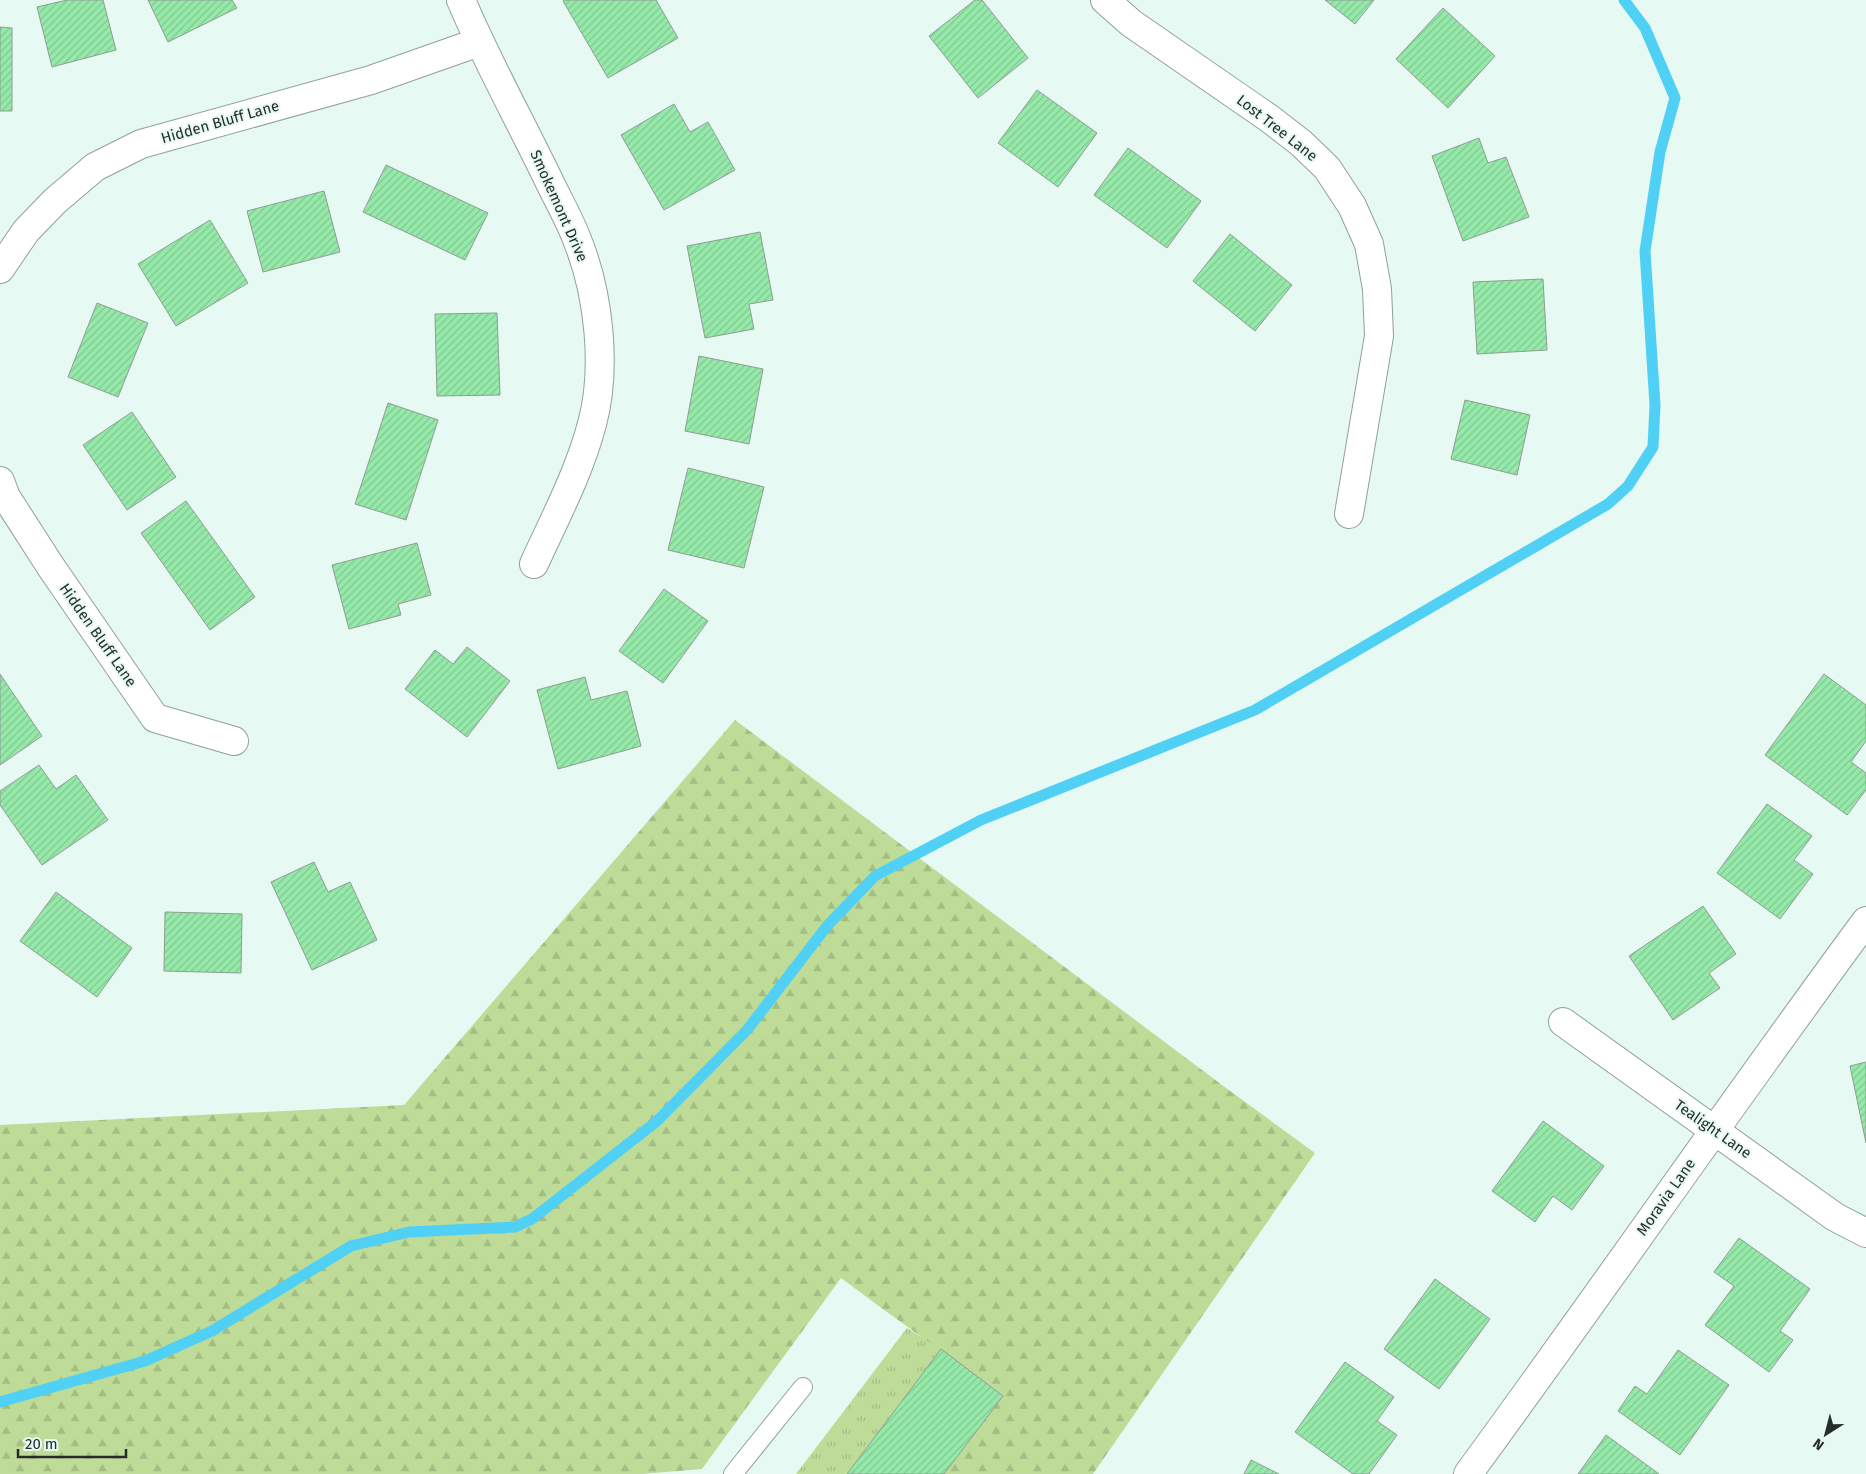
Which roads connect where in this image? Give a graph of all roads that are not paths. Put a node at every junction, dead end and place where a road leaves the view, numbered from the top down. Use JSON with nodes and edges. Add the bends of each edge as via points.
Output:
{"nodes":[{"id":1,"x":461,"y":0,"type":"edge"},
{"id":2,"x":1105,"y":0,"type":"edge"},
{"id":3,"x":479,"y":42,"type":"junction"},
{"id":4,"x":0,"y":267,"type":"edge"},
{"id":5,"x":0,"y":481,"type":"edge"},
{"id":6,"x":1349,"y":514,"type":"dead end"},
{"id":7,"x":534,"y":564,"type":"dead end"},
{"id":8,"x":234,"y":741,"type":"dead end"},
{"id":9,"x":1866,"y":921,"type":"edge"},
{"id":10,"x":1563,"y":1022,"type":"dead end"},
{"id":11,"x":1715,"y":1130,"type":"junction"},
{"id":12,"x":1866,"y":1233,"type":"edge"},
{"id":13,"x":803,"y":1388,"type":"dead end"},
{"id":14,"x":734,"y":1474,"type":"edge"},
{"id":15,"x":1468,"y":1474,"type":"edge"}],
"edges":[{"from":1,"to":3,"type":"street","name":"Smokemont Drive"},
{"from":2,"to":6,"type":"street","name":"Lost Tree Lane","via":[[1131,23],[1301,143],[1327,168],[1352,206],[1369,244],[1377,289],[1379,336]]},
{"from":3,"to":4,"type":"street","name":"Hidden Bluff Lane","via":[[371,80],[141,144],[95,167],[55,201],[26,231]]},
{"from":3,"to":7,"type":"street","name":"Smokemont Drive","via":[[578,242],[596,315],[600,376],[592,423],[579,466]]},
{"from":5,"to":8,"type":"street","name":"Hidden Bluff Lane","via":[[6,497],[51,568],[155,718]]},
{"from":9,"to":11,"type":"street","name":"Moravia Lane"},
{"from":10,"to":11,"type":"street","name":"Tealight Lane"},
{"from":11,"to":12,"type":"street","name":"Tealight Lane","via":[[1834,1216]]},
{"from":11,"to":15,"type":"street","name":"Moravia Lane"},
{"from":13,"to":14,"type":"lane"}]}
